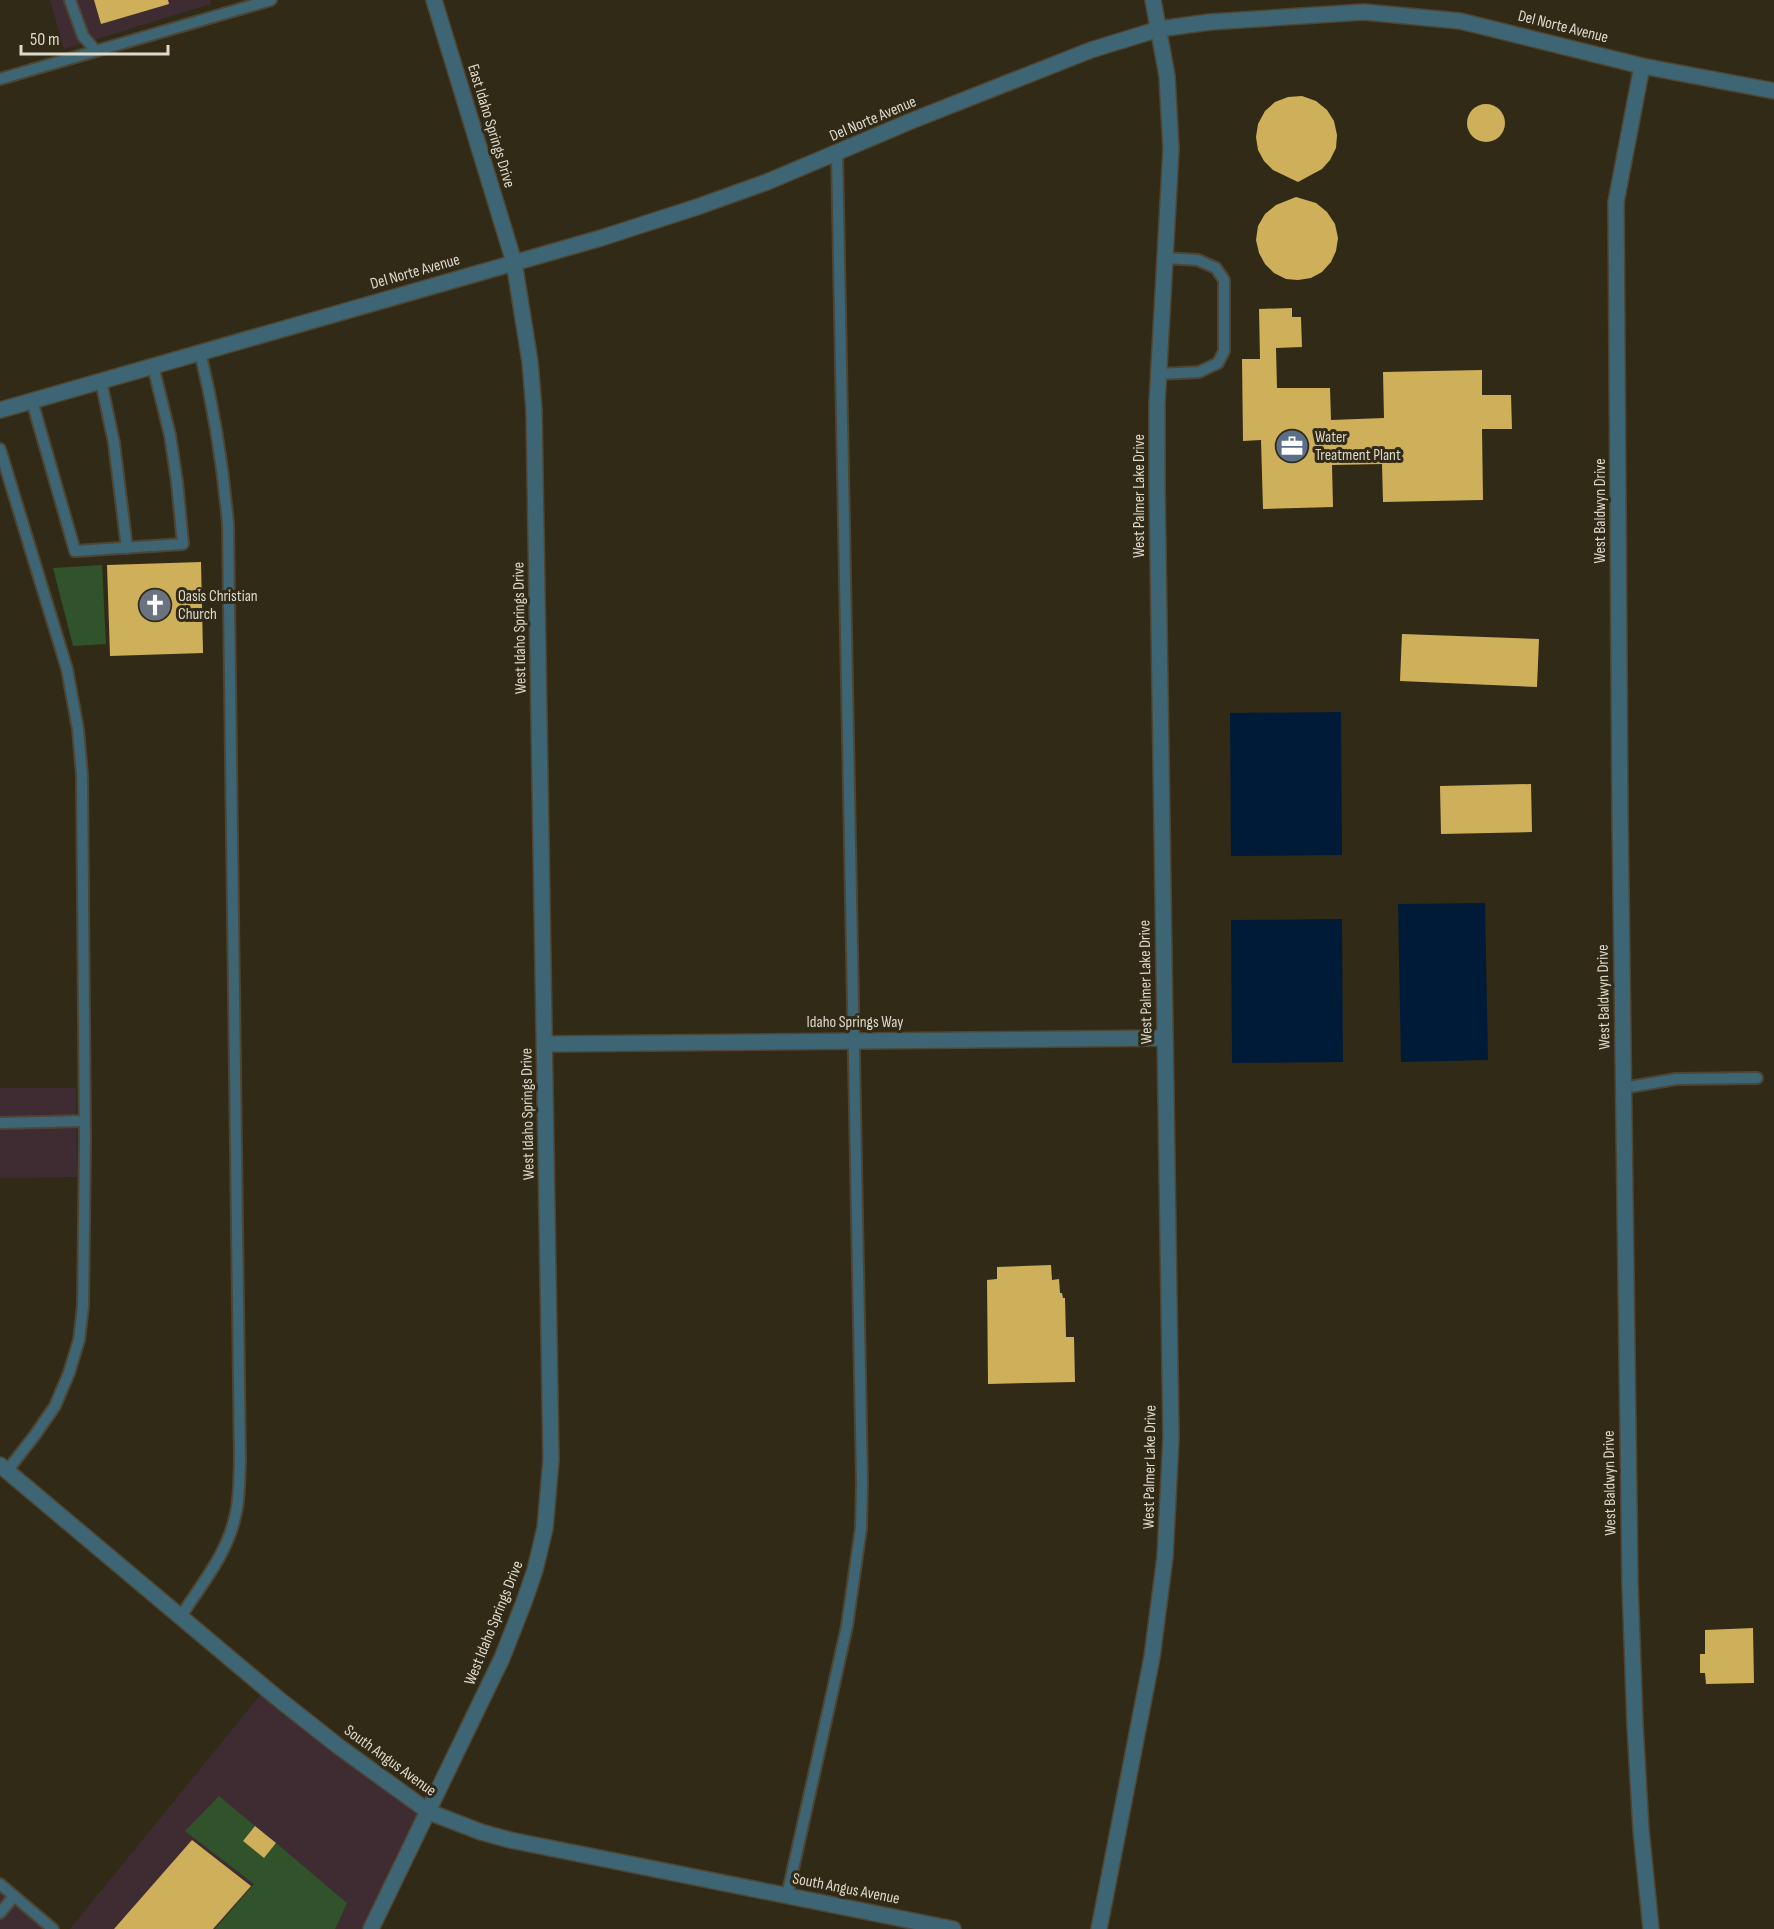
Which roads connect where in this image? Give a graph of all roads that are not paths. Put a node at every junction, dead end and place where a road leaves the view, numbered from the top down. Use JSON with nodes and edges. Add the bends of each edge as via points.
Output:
{"nodes":[{"id":1,"x":70,"y":0,"type":"edge"},
{"id":2,"x":271,"y":0,"type":"edge"},
{"id":3,"x":434,"y":0,"type":"edge"},
{"id":4,"x":1153,"y":0,"type":"edge"},
{"id":5,"x":1364,"y":6,"type":"edge"},
{"id":6,"x":1159,"y":29,"type":"junction"},
{"id":7,"x":96,"y":51,"type":"junction"},
{"id":8,"x":1642,"y":66,"type":"junction"},
{"id":9,"x":0,"y":79,"type":"edge"},
{"id":10,"x":1774,"y":91,"type":"edge"},
{"id":11,"x":837,"y":153,"type":"junction"},
{"id":12,"x":1166,"y":258,"type":"junction"},
{"id":13,"x":514,"y":262,"type":"junction"},
{"id":14,"x":200,"y":352,"type":"junction"},
{"id":15,"x":153,"y":366,"type":"junction"},
{"id":16,"x":1159,"y":374,"type":"junction"},
{"id":17,"x":101,"y":381,"type":"junction"},
{"id":18,"x":32,"y":401,"type":"junction"},
{"id":19,"x":0,"y":410,"type":"edge"},
{"id":20,"x":0,"y":449,"type":"edge"},
{"id":21,"x":127,"y":548,"type":"junction"},
{"id":22,"x":1165,"y":1038,"type":"junction"},
{"id":23,"x":853,"y":1040,"type":"junction"},
{"id":24,"x":546,"y":1044,"type":"junction"},
{"id":25,"x":1757,"y":1078,"type":"dead end"},
{"id":26,"x":1623,"y":1088,"type":"junction"},
{"id":27,"x":84,"y":1121,"type":"junction"},
{"id":28,"x":0,"y":1123,"type":"edge"},
{"id":29,"x":4,"y":1468,"type":"edge"},
{"id":30,"x":181,"y":1616,"type":"junction"},
{"id":31,"x":429,"y":1812,"type":"junction"},
{"id":32,"x":0,"y":1884,"type":"edge"},
{"id":33,"x":14,"y":1896,"type":"junction"},
{"id":34,"x":787,"y":1896,"type":"junction"},
{"id":35,"x":0,"y":1913,"type":"edge"},
{"id":36,"x":52,"y":1929,"type":"edge"},
{"id":37,"x":371,"y":1929,"type":"edge"},
{"id":38,"x":953,"y":1929,"type":"edge"},
{"id":39,"x":1099,"y":1929,"type":"edge"},
{"id":40,"x":1651,"y":1929,"type":"edge"}],
"edges":[{"from":1,"to":7,"type":"lane","via":[[83,36]]},
{"from":2,"to":7,"type":"lane"},
{"from":3,"to":13,"type":"street","name":"East Idaho Springs Drive"},
{"from":4,"to":6,"type":"street","name":"West Palmer Lake Drive"},
{"from":5,"to":6,"type":"street","name":"Del Norte Avenue"},
{"from":5,"to":8,"type":"street","name":"Del Norte Avenue","via":[[1460,21]]},
{"from":6,"to":11,"type":"street","name":"Del Norte Avenue","via":[[1091,51]]},
{"from":6,"to":12,"type":"street","name":"West Palmer Lake Drive","via":[[1171,125]]},
{"from":7,"to":9,"type":"lane"},
{"from":8,"to":10,"type":"street","name":"Del Norte Avenue"},
{"from":8,"to":26,"type":"street","name":"West Baldwyn Drive","via":[[1616,202]]},
{"from":11,"to":13,"type":"street","name":"Del Norte Avenue","via":[[697,207]]},
{"from":11,"to":23,"type":"lane"},
{"from":12,"to":16,"type":"street","name":"West Palmer Lake Drive"},
{"from":12,"to":16,"type":"lane","via":[[1198,260],[1216,268],[1224,280],[1224,351],[1218,363],[1199,372]]},
{"from":13,"to":14,"type":"street","name":"Del Norte Avenue"},
{"from":13,"to":24,"type":"street","name":"West Idaho Springs Drive","via":[[534,410]]},
{"from":14,"to":15,"type":"street","name":"Del Norte Avenue"},
{"from":14,"to":30,"type":"lane","via":[[212,399],[228,524],[240,1461],[239,1496],[228,1540]]},
{"from":15,"to":17,"type":"street","name":"Del Norte Avenue"},
{"from":15,"to":21,"type":"lane","via":[[170,435],[183,544]]},
{"from":16,"to":22,"type":"street","name":"West Palmer Lake Drive","via":[[1156,486]]},
{"from":17,"to":18,"type":"street","name":"Del Norte Avenue"},
{"from":17,"to":21,"type":"lane","via":[[114,443]]},
{"from":18,"to":19,"type":"street","name":"Del Norte Avenue"},
{"from":18,"to":21,"type":"lane","via":[[75,551]]},
{"from":20,"to":27,"type":"lane","via":[[67,669],[78,729],[82,775]]},
{"from":22,"to":23,"type":"street","name":"Idaho Springs Way"},
{"from":22,"to":39,"type":"street","name":"West Palmer Lake Drive","via":[[1171,1438],[1166,1557],[1152,1657]]},
{"from":23,"to":24,"type":"street","name":"Idaho Springs Way"},
{"from":23,"to":34,"type":"lane","via":[[861,1528],[847,1626]]},
{"from":24,"to":31,"type":"street","name":"West Idaho Springs Drive","via":[[551,1460],[545,1528],[535,1570],[502,1658]]},
{"from":25,"to":26,"type":"lane","via":[[1676,1078]]},
{"from":26,"to":40,"type":"street","name":"West Baldwyn Drive","via":[[1631,1608],[1641,1830]]},
{"from":27,"to":28,"type":"lane"},
{"from":27,"to":29,"type":"lane","via":[[83,1306],[79,1340],[55,1406]]},
{"from":29,"to":30,"type":"street","name":"South Angus Avenue"},
{"from":30,"to":31,"type":"street","name":"South Angus Avenue","via":[[276,1697]]},
{"from":31,"to":34,"type":"street","name":"South Angus Avenue","via":[[510,1840]]},
{"from":31,"to":37,"type":"street","name":"West Idaho Springs Drive"},
{"from":32,"to":33,"type":"lane"},
{"from":33,"to":35,"type":"lane"},
{"from":33,"to":36,"type":"lane"},
{"from":34,"to":38,"type":"street","name":"South Angus Avenue"}]}
